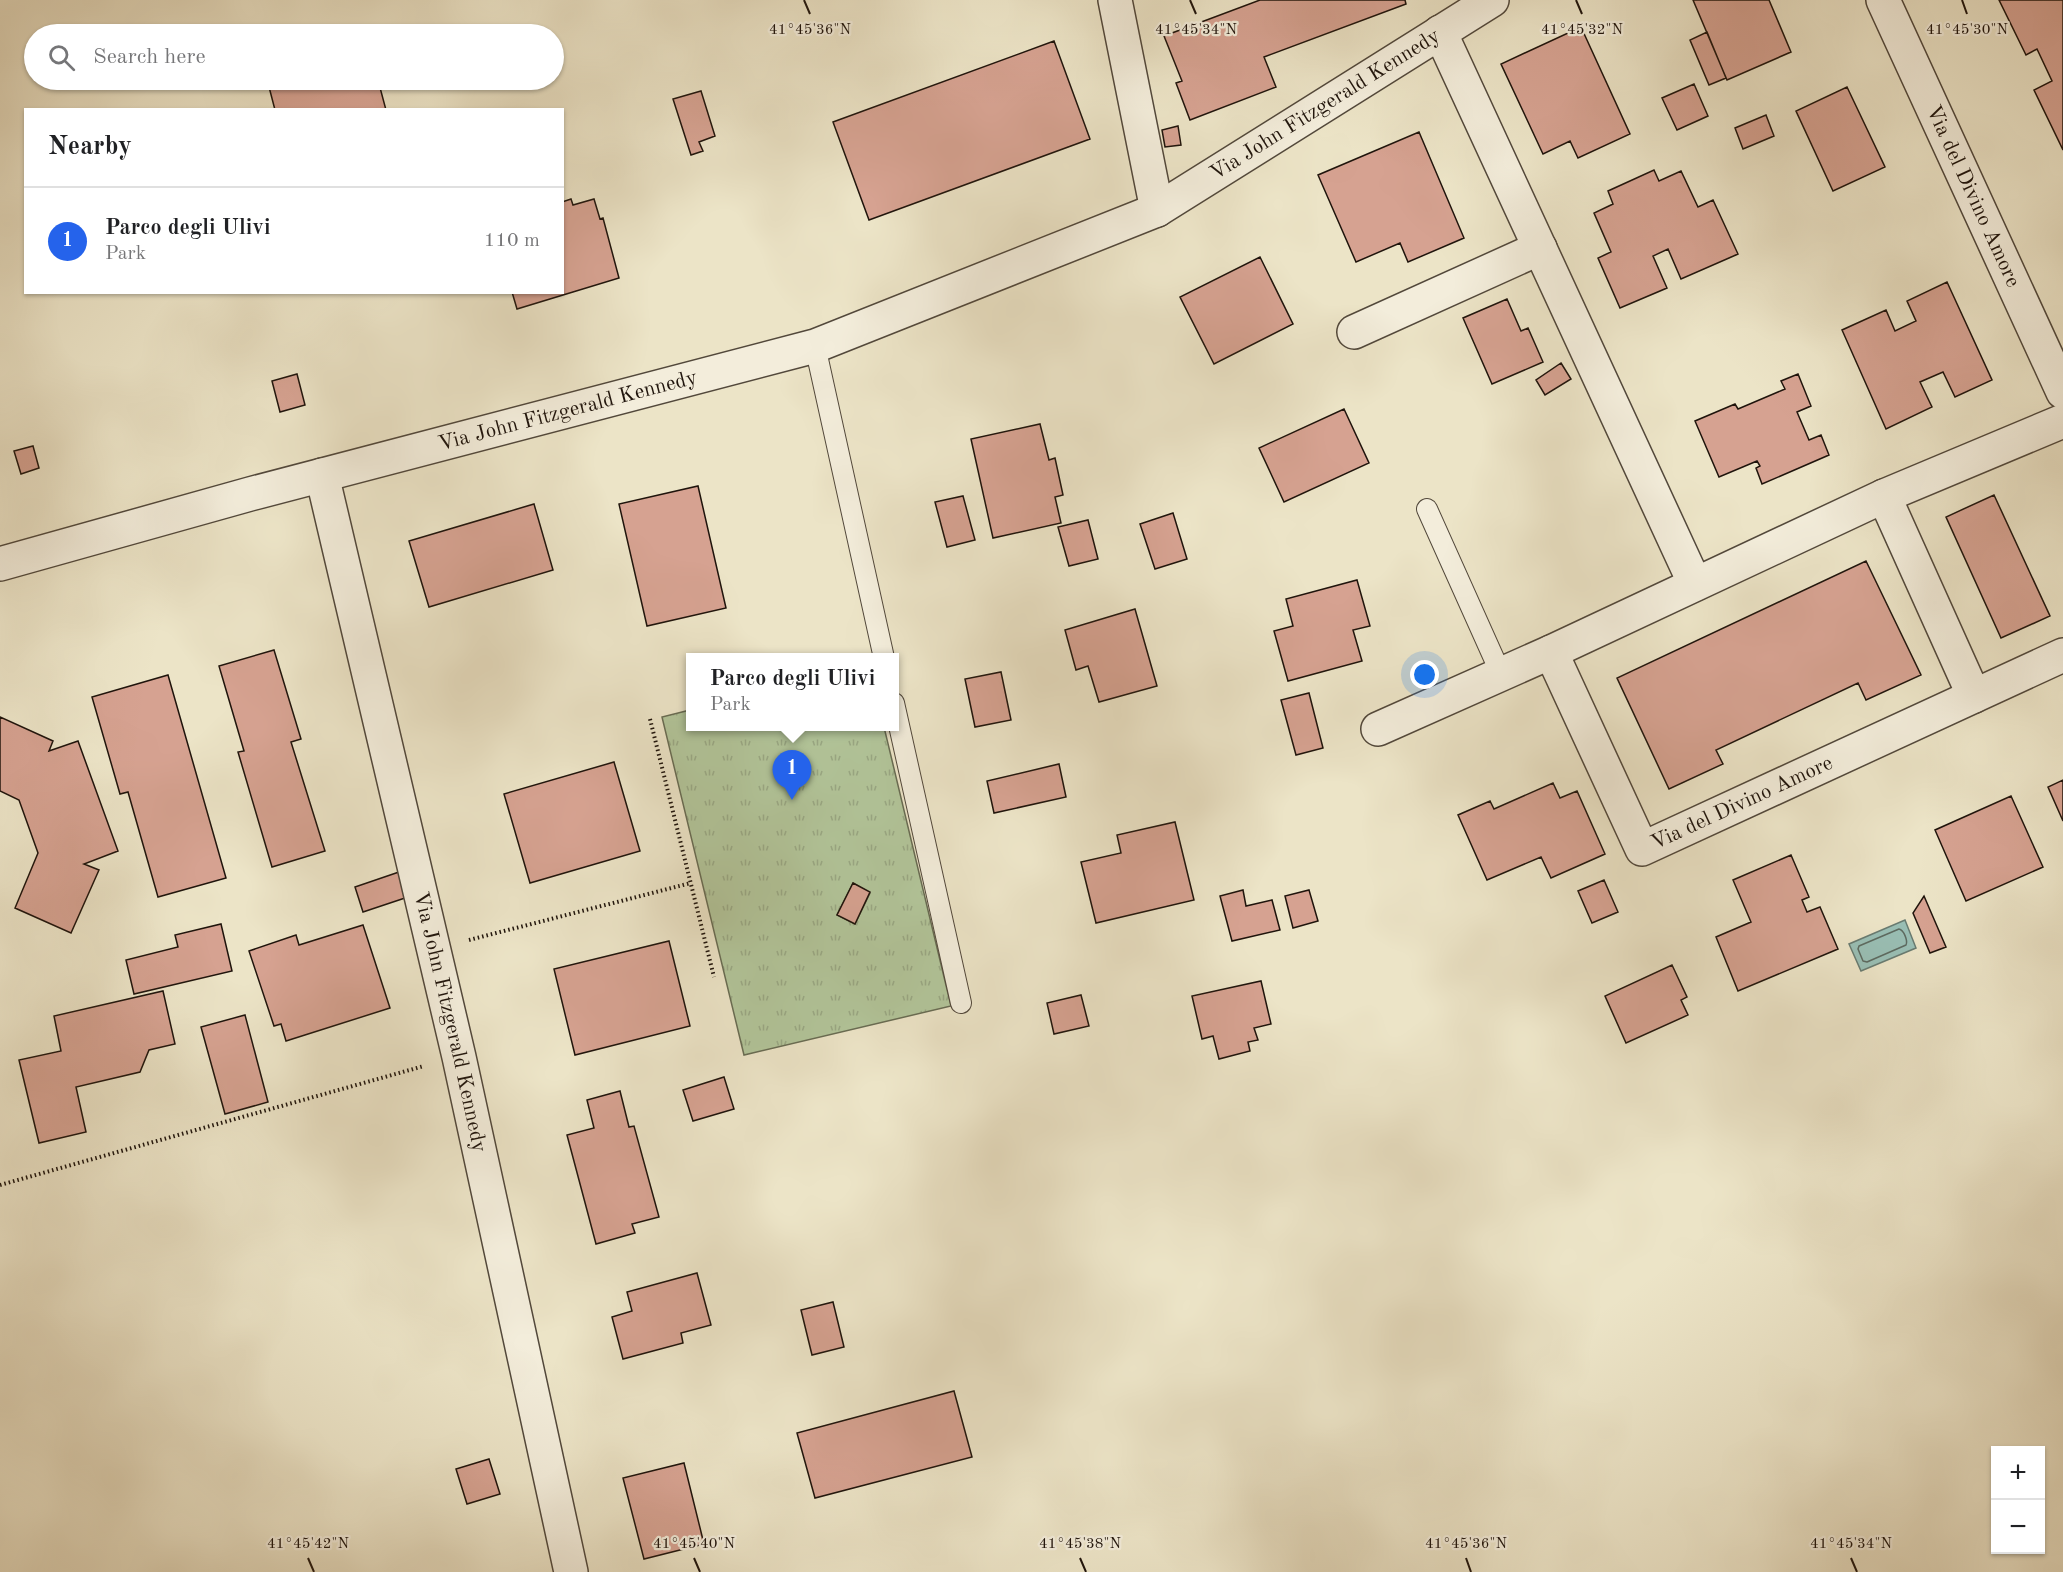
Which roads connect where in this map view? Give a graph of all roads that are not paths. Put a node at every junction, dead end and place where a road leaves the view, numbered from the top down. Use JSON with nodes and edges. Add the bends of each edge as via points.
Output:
{"nodes":[{"id":1,"x":1115,"y":0,"type":"edge"},
{"id":2,"x":1492,"y":0,"type":"edge"},
{"id":3,"x":1883,"y":0,"type":"edge"},
{"id":4,"x":1440,"y":32,"type":"junction"},
{"id":5,"x":1157,"y":210,"type":"junction"},
{"id":6,"x":1540,"y":248,"type":"junction"},
{"id":7,"x":1354,"y":332,"type":"dead end"},
{"id":8,"x":815,"y":346,"type":"junction"},
{"id":9,"x":2063,"y":392,"type":"edge"},
{"id":10,"x":2063,"y":421,"type":"edge"},
{"id":11,"x":322,"y":475,"type":"junction"},
{"id":12,"x":1884,"y":496,"type":"junction"},
{"id":13,"x":1427,"y":509,"type":"dead end"},
{"id":14,"x":0,"y":564,"type":"edge"},
{"id":15,"x":1695,"y":584,"type":"junction"},
{"id":16,"x":1551,"y":652,"type":"junction"},
{"id":17,"x":883,"y":653,"type":"edge"},
{"id":18,"x":2063,"y":655,"type":"edge"},
{"id":19,"x":1501,"y":674,"type":"junction"},
{"id":20,"x":1974,"y":696,"type":"junction"},
{"id":21,"x":899,"y":725,"type":"edge"},
{"id":22,"x":1378,"y":729,"type":"dead end"},
{"id":23,"x":961,"y":1003,"type":"dead end"},
{"id":24,"x":571,"y":1572,"type":"edge"}],
"edges":[{"from":1,"to":5,"type":"street"},
{"from":2,"to":4,"type":"street","name":"Via John Fitzgerald Kennedy"},
{"from":3,"to":9,"type":"street","name":"Via del Divino Amore"},
{"from":4,"to":5,"type":"street","name":"Via John Fitzgerald Kennedy"},
{"from":4,"to":6,"type":"street"},
{"from":5,"to":8,"type":"street","name":"Via John Fitzgerald Kennedy"},
{"from":6,"to":7,"type":"street"},
{"from":6,"to":15,"type":"street"},
{"from":8,"to":11,"type":"street","name":"Via John Fitzgerald Kennedy"},
{"from":8,"to":17,"type":"lane"},
{"from":10,"to":12,"type":"street"},
{"from":11,"to":14,"type":"street","name":"Via John Fitzgerald Kennedy"},
{"from":11,"to":24,"type":"street","name":"Via John Fitzgerald Kennedy","via":[[459,1057]]},
{"from":12,"to":15,"type":"street"},
{"from":12,"to":20,"type":"street"},
{"from":13,"to":19,"type":"lane"},
{"from":15,"to":16,"type":"street"},
{"from":16,"to":19,"type":"street"},
{"from":16,"to":20,"type":"street","name":"Via del Divino Amore","via":[[1642,849]]},
{"from":18,"to":20,"type":"street","name":"Via del Divino Amore"},
{"from":19,"to":22,"type":"street"},
{"from":21,"to":23,"type":"lane"}]}
